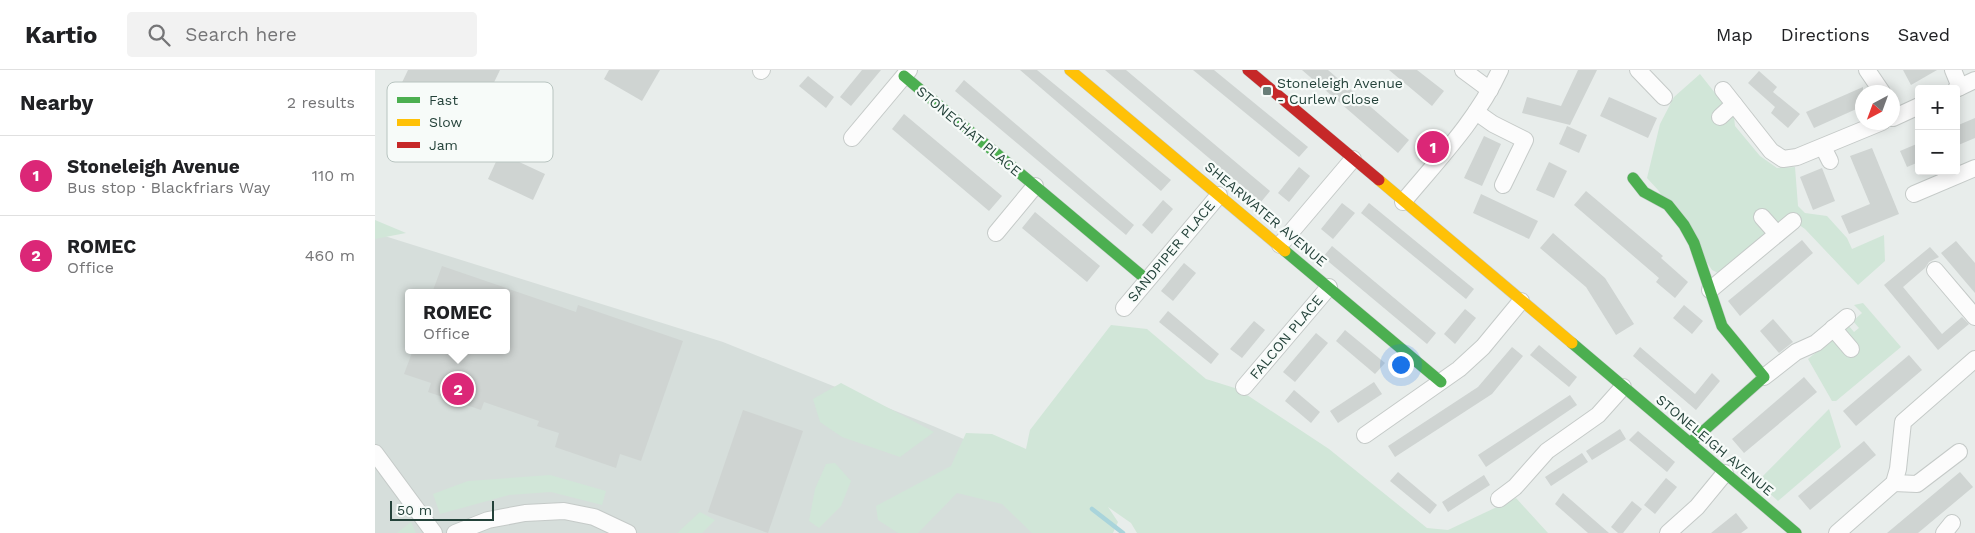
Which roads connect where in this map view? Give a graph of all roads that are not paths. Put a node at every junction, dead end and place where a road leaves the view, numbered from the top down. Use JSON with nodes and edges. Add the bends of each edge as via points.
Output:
{"nodes":[{"id":1,"x":1071,"y":70,"type":"edge"},
{"id":2,"x":1248,"y":70,"type":"edge"},
{"id":3,"x":1463,"y":70,"type":"edge"},
{"id":4,"x":1500,"y":70,"type":"edge"},
{"id":5,"x":1638,"y":70,"type":"edge"},
{"id":6,"x":1867,"y":70,"type":"edge"},
{"id":7,"x":1953,"y":70,"type":"edge"},
{"id":8,"x":906,"y":73,"type":"edge"},
{"id":9,"x":1877,"y":85,"type":"edge"},
{"id":10,"x":1964,"y":86,"type":"edge"},
{"id":11,"x":1490,"y":90,"type":"junction"},
{"id":12,"x":1723,"y":90,"type":"dead end"},
{"id":13,"x":1664,"y":97,"type":"dead end"},
{"id":14,"x":1734,"y":104,"type":"junction"},
{"id":15,"x":1915,"y":107,"type":"edge"},
{"id":16,"x":1476,"y":112,"type":"junction"},
{"id":17,"x":1900,"y":112,"type":"edge"},
{"id":18,"x":1720,"y":118,"type":"dead end"},
{"id":19,"x":1868,"y":130,"type":"edge"},
{"id":20,"x":852,"y":138,"type":"dead end"},
{"id":21,"x":1353,"y":159,"type":"junction"},
{"id":22,"x":1975,"y":168,"type":"edge"},
{"id":23,"x":1633,"y":178,"type":"dead end"},
{"id":24,"x":1503,"y":185,"type":"dead end"},
{"id":25,"x":1035,"y":186,"type":"junction"},
{"id":26,"x":1219,"y":194,"type":"junction"},
{"id":27,"x":1914,"y":194,"type":"dead end"},
{"id":28,"x":1403,"y":202,"type":"junction"},
{"id":29,"x":1762,"y":217,"type":"dead end"},
{"id":30,"x":1793,"y":221,"type":"dead end"},
{"id":31,"x":996,"y":234,"type":"dead end"},
{"id":32,"x":1777,"y":234,"type":"junction"},
{"id":33,"x":1280,"y":245,"type":"junction"},
{"id":34,"x":1935,"y":270,"type":"dead end"},
{"id":35,"x":1147,"y":280,"type":"junction"},
{"id":36,"x":1329,"y":287,"type":"junction"},
{"id":37,"x":1710,"y":290,"type":"junction"},
{"id":38,"x":1521,"y":301,"type":"junction"},
{"id":39,"x":1124,"y":308,"type":"dead end"},
{"id":40,"x":1847,"y":317,"type":"dead end"},
{"id":41,"x":1975,"y":317,"type":"edge"},
{"id":42,"x":1833,"y":328,"type":"junction"},
{"id":43,"x":1851,"y":349,"type":"dead end"},
{"id":44,"x":1975,"y":359,"type":"edge"},
{"id":45,"x":1764,"y":377,"type":"junction"},
{"id":46,"x":1441,"y":382,"type":"junction"},
{"id":47,"x":1244,"y":387,"type":"dead end"},
{"id":48,"x":1623,"y":387,"type":"junction"},
{"id":49,"x":1365,"y":435,"type":"dead end"},
{"id":50,"x":1690,"y":443,"type":"junction"},
{"id":51,"x":1959,"y":452,"type":"dead end"},
{"id":52,"x":375,"y":453,"type":"edge"},
{"id":53,"x":1725,"y":474,"type":"junction"},
{"id":54,"x":1894,"y":483,"type":"junction"},
{"id":55,"x":1499,"y":499,"type":"dead end"},
{"id":56,"x":434,"y":533,"type":"edge"},
{"id":57,"x":455,"y":533,"type":"edge"},
{"id":58,"x":627,"y":533,"type":"edge"},
{"id":59,"x":1668,"y":533,"type":"edge"},
{"id":60,"x":1796,"y":533,"type":"edge"},
{"id":61,"x":1837,"y":533,"type":"edge"}],
"edges":[{"from":1,"to":26,"type":"street","name":"SHEARWATER AVENUE"},
{"from":2,"to":21,"type":"street","name":"STONELEIGH AVENUE"},
{"from":3,"to":11,"type":"street"},
{"from":4,"to":11,"type":"street"},
{"from":5,"to":13,"type":"street"},
{"from":6,"to":9,"type":"street"},
{"from":7,"to":10,"type":"street"},
{"from":8,"to":20,"type":"street"},
{"from":8,"to":25,"type":"street","name":"STONECHAT PLACE"},
{"from":11,"to":16,"type":"street"},
{"from":12,"to":14,"type":"street"},
{"from":14,"to":18,"type":"street"},
{"from":14,"to":19,"type":"street","via":[[1771,151],[1790,159],[1826,154]]},
{"from":15,"to":17,"type":"street"},
{"from":16,"to":24,"type":"street","via":[[1525,140]]},
{"from":16,"to":28,"type":"street"},
{"from":21,"to":28,"type":"street","name":"STONELEIGH AVENUE"},
{"from":21,"to":33,"type":"street"},
{"from":22,"to":27,"type":"street"},
{"from":23,"to":37,"type":"street","via":[[1644,192],[1668,205],[1684,225],[1694,243]]},
{"from":25,"to":31,"type":"street","name":"STONECHAT PLACE"},
{"from":25,"to":35,"type":"street","name":"STONECHAT PLACE"},
{"from":26,"to":33,"type":"street","name":"SHEARWATER AVENUE"},
{"from":26,"to":35,"type":"street","name":"SANDPIPER PLACE"},
{"from":28,"to":38,"type":"street","name":"STONELEIGH AVENUE"},
{"from":29,"to":32,"type":"street"},
{"from":30,"to":32,"type":"street"},
{"from":32,"to":37,"type":"street"},
{"from":33,"to":36,"type":"street","name":"SHEARWATER AVENUE"},
{"from":34,"to":41,"type":"street"},
{"from":35,"to":39,"type":"street","name":"SANDPIPER PLACE"},
{"from":36,"to":46,"type":"street","name":"SHEARWATER AVENUE"},
{"from":36,"to":47,"type":"street","name":"FALCON PLACE"},
{"from":37,"to":45,"type":"street","via":[[1723,326]]},
{"from":38,"to":46,"type":"street","via":[[1483,347]]},
{"from":38,"to":48,"type":"street","name":"STONELEIGH AVENUE"},
{"from":40,"to":42,"type":"street"},
{"from":42,"to":43,"type":"street"},
{"from":42,"to":45,"type":"street"},
{"from":44,"to":54,"type":"street","via":[[1903,422]]},
{"from":45,"to":50,"type":"street"},
{"from":46,"to":49,"type":"street"},
{"from":48,"to":50,"type":"street","name":"STONELEIGH AVENUE"},
{"from":48,"to":55,"type":"street","via":[[1594,419],[1547,451],[1515,487]]},
{"from":50,"to":53,"type":"street","name":"STONELEIGH AVENUE"},
{"from":51,"to":54,"type":"street","via":[[1917,484]]},
{"from":52,"to":56,"type":"street"},
{"from":53,"to":59,"type":"street","via":[[1697,507]]},
{"from":53,"to":60,"type":"street","name":"STONELEIGH AVENUE"},
{"from":54,"to":61,"type":"street"},
{"from":57,"to":58,"type":"street","via":[[488,520],[525,513],[564,511],[595,517]]}]}
